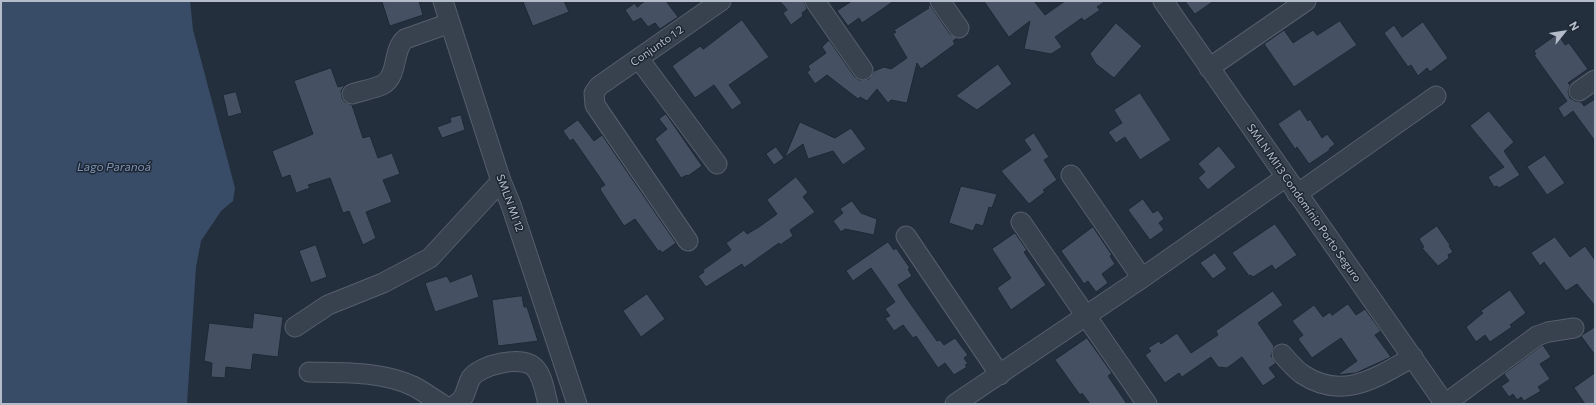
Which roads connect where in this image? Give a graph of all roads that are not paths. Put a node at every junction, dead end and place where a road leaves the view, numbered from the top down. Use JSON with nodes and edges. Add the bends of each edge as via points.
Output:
{"nodes":[{"id":1,"x":444,"y":1,"type":"edge"},
{"id":2,"x":721,"y":1,"type":"edge"},
{"id":3,"x":815,"y":1,"type":"edge"},
{"id":4,"x":940,"y":1,"type":"edge"},
{"id":5,"x":1163,"y":1,"type":"edge"},
{"id":6,"x":1306,"y":1,"type":"edge"},
{"id":7,"x":450,"y":23,"type":"junction"},
{"id":8,"x":960,"y":28,"type":"dead end"},
{"id":9,"x":638,"y":58,"type":"junction"},
{"id":10,"x":1209,"y":68,"type":"junction"},
{"id":11,"x":863,"y":70,"type":"dead end"},
{"id":12,"x":1595,"y":80,"type":"edge"},
{"id":13,"x":1579,"y":91,"type":"dead end"},
{"id":14,"x":352,"y":94,"type":"dead end"},
{"id":15,"x":1436,"y":96,"type":"dead end"},
{"id":16,"x":717,"y":164,"type":"dead end"},
{"id":17,"x":1071,"y":175,"type":"dead end"},
{"id":18,"x":1286,"y":177,"type":"junction"},
{"id":19,"x":501,"y":181,"type":"junction"},
{"id":20,"x":1298,"y":194,"type":"junction"},
{"id":21,"x":1021,"y":222,"type":"dead end"},
{"id":22,"x":906,"y":236,"type":"dead end"},
{"id":23,"x":688,"y":241,"type":"dead end"},
{"id":24,"x":1142,"y":278,"type":"junction"},
{"id":25,"x":1085,"y":316,"type":"junction"},
{"id":26,"x":295,"y":327,"type":"dead end"},
{"id":27,"x":1574,"y":328,"type":"dead end"},
{"id":28,"x":1282,"y":354,"type":"dead end"},
{"id":29,"x":1413,"y":357,"type":"junction"},
{"id":30,"x":309,"y":372,"type":"dead end"},
{"id":31,"x":1000,"y":375,"type":"junction"},
{"id":32,"x":442,"y":404,"type":"edge"},
{"id":33,"x":456,"y":404,"type":"edge"},
{"id":34,"x":548,"y":404,"type":"edge"},
{"id":35,"x":577,"y":404,"type":"edge"},
{"id":36,"x":955,"y":404,"type":"edge"},
{"id":37,"x":1147,"y":404,"type":"edge"},
{"id":38,"x":1445,"y":404,"type":"edge"}],
"edges":[{"from":1,"to":7,"type":"street","name":"SMLN MI 12"},
{"from":2,"to":9,"type":"street","name":"Conjunto 1 2"},
{"from":3,"to":11,"type":"street"},
{"from":4,"to":8,"type":"street"},
{"from":5,"to":10,"type":"street","name":"SMLN MI13 Condomínio Porto Seguro"},
{"from":6,"to":10,"type":"street"},
{"from":7,"to":14,"type":"street","via":[[401,42],[391,76],[383,84]]},
{"from":7,"to":19,"type":"street","name":"SMLN MI 12"},
{"from":9,"to":16,"type":"street"},
{"from":9,"to":23,"type":"street","name":"Conjunto 1 2","via":[[599,86],[594,93],[595,105]]},
{"from":10,"to":18,"type":"street","name":"SMLN MI13 Condomínio Porto Seguro"},
{"from":12,"to":13,"type":"street"},
{"from":15,"to":20,"type":"street"},
{"from":17,"to":24,"type":"street"},
{"from":18,"to":20,"type":"street","name":"SMLN MI13 Condomínio Porto Seguro"},
{"from":18,"to":24,"type":"street"},
{"from":19,"to":26,"type":"street","via":[[430,258],[382,283],[328,305]]},
{"from":19,"to":35,"type":"street","name":"SMLN MI 12"},
{"from":20,"to":29,"type":"street","name":"SMLN MI13 Condomínio Porto Seguro"},
{"from":21,"to":25,"type":"street"},
{"from":22,"to":31,"type":"street"},
{"from":24,"to":25,"type":"street"},
{"from":25,"to":31,"type":"street"},
{"from":25,"to":37,"type":"street"},
{"from":27,"to":38,"type":"street","via":[[1537,336]]},
{"from":28,"to":29,"type":"street","via":[[1301,373],[1319,384],[1344,386],[1362,384]]},
{"from":29,"to":38,"type":"street","name":"SMLN MI13 Condomínio Porto Seguro"},
{"from":30,"to":32,"type":"street","via":[[393,378],[414,386]]},
{"from":31,"to":36,"type":"street"},
{"from":33,"to":34,"type":"street","via":[[465,396],[472,378],[483,368],[522,361],[534,366]]}]}
